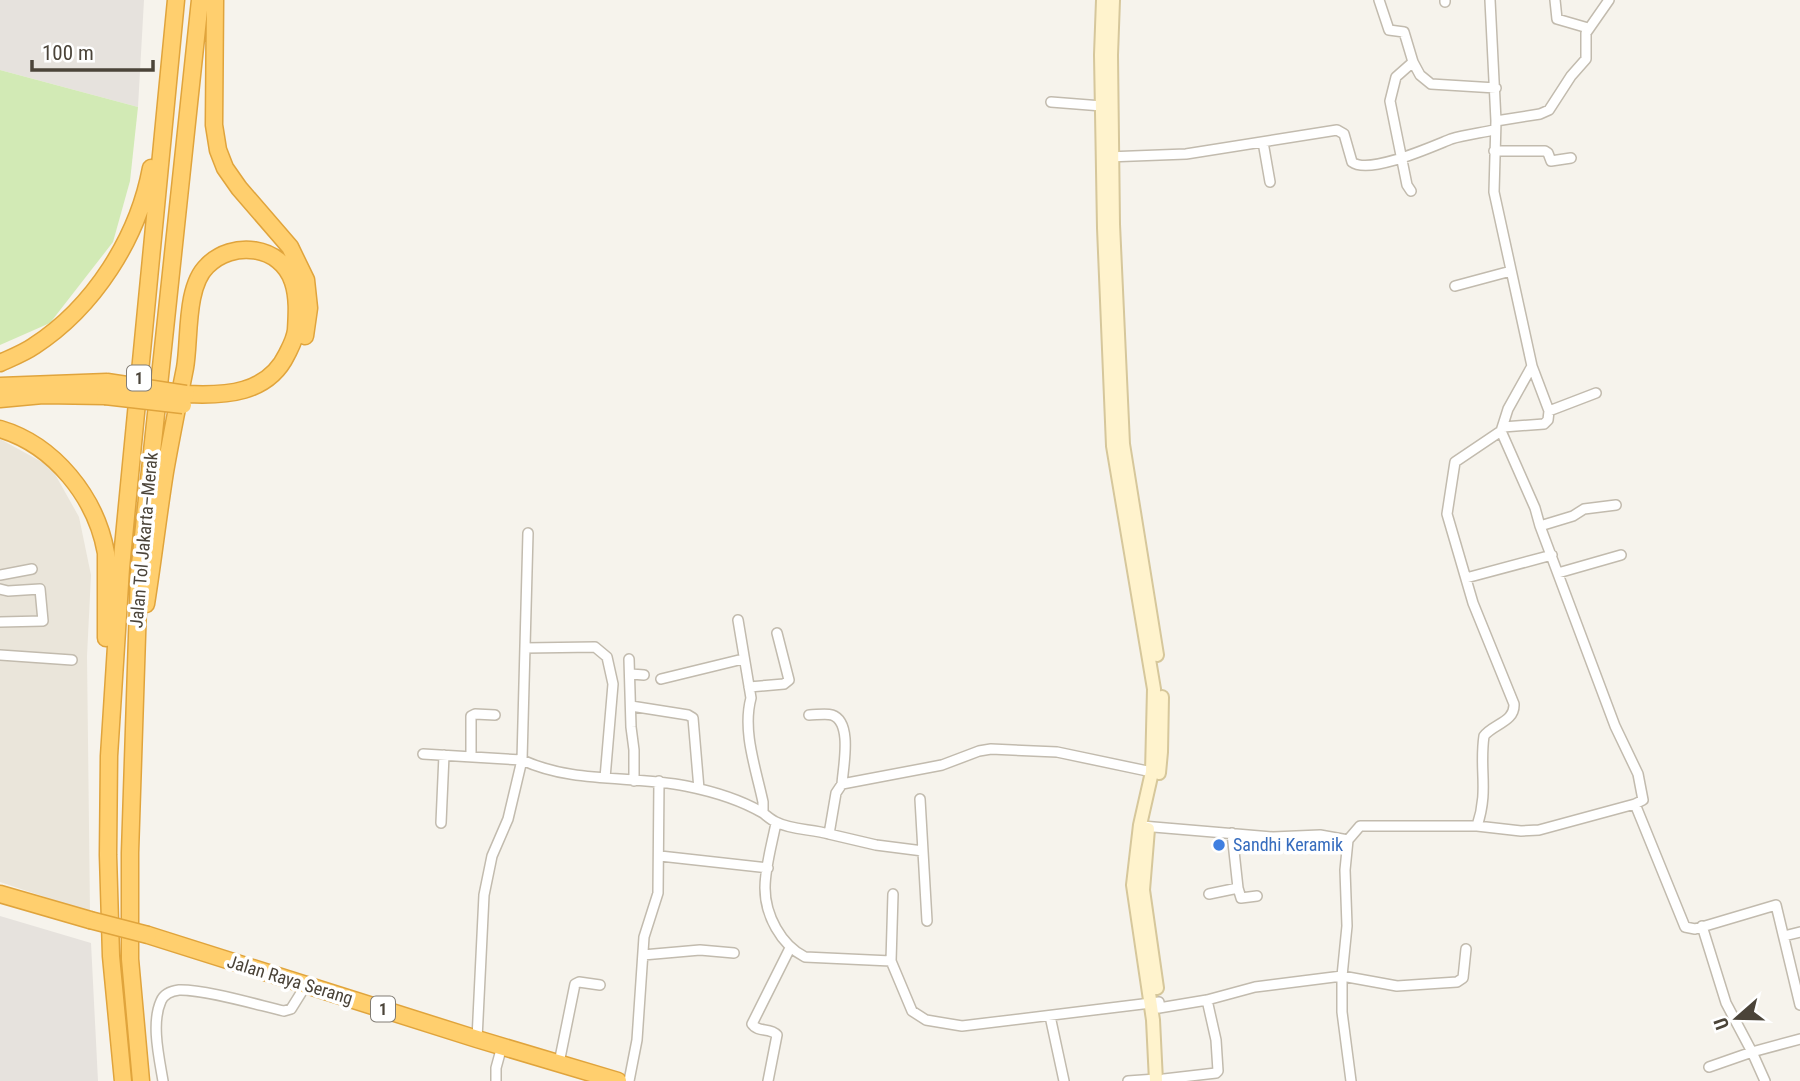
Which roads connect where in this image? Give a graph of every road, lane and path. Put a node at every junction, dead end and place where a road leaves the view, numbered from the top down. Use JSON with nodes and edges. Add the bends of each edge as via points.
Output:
{"nodes":[{"id":1,"x":174,"y":0,"type":"edge"},
{"id":2,"x":200,"y":0,"type":"edge"},
{"id":3,"x":215,"y":0,"type":"edge"},
{"id":4,"x":1103,"y":0,"type":"edge"},
{"id":5,"x":1113,"y":0,"type":"edge"},
{"id":6,"x":1380,"y":0,"type":"edge"},
{"id":7,"x":1490,"y":0,"type":"edge"},
{"id":8,"x":1555,"y":0,"type":"edge"},
{"id":9,"x":1609,"y":0,"type":"edge"},
{"id":10,"x":1588,"y":28,"type":"junction"},
{"id":11,"x":1413,"y":62,"type":"junction"},
{"id":12,"x":1496,"y":88,"type":"junction"},
{"id":13,"x":1051,"y":102,"type":"dead end"},
{"id":14,"x":1102,"y":107,"type":"junction"},
{"id":15,"x":1495,"y":126,"type":"junction"},
{"id":16,"x":1263,"y":142,"type":"junction"},
{"id":17,"x":1494,"y":151,"type":"junction"},
{"id":18,"x":1108,"y":157,"type":"junction"},
{"id":19,"x":1401,"y":157,"type":"junction"},
{"id":20,"x":1571,"y":158,"type":"dead end"},
{"id":21,"x":1270,"y":182,"type":"dead end"},
{"id":22,"x":1411,"y":191,"type":"dead end"},
{"id":23,"x":1511,"y":271,"type":"junction"},
{"id":24,"x":1455,"y":286,"type":"dead end"},
{"id":25,"x":0,"y":363,"type":"edge"},
{"id":26,"x":1532,"y":366,"type":"junction"},
{"id":27,"x":0,"y":386,"type":"edge"},
{"id":28,"x":106,"y":389,"type":"junction"},
{"id":29,"x":1596,"y":393,"type":"dead end"},
{"id":30,"x":0,"y":399,"type":"edge"},
{"id":31,"x":185,"y":399,"type":"junction"},
{"id":32,"x":1549,"y":411,"type":"junction"},
{"id":33,"x":0,"y":429,"type":"edge"},
{"id":34,"x":1502,"y":429,"type":"junction"},
{"id":35,"x":1616,"y":505,"type":"dead end"},
{"id":36,"x":1540,"y":526,"type":"junction"},
{"id":37,"x":528,"y":533,"type":"dead end"},
{"id":38,"x":1552,"y":555,"type":"junction"},
{"id":39,"x":1621,"y":555,"type":"dead end"},
{"id":40,"x":32,"y":569,"type":"dead end"},
{"id":41,"x":1558,"y":573,"type":"junction"},
{"id":42,"x":0,"y":575,"type":"edge"},
{"id":43,"x":1466,"y":578,"type":"junction"},
{"id":44,"x":0,"y":589,"type":"edge"},
{"id":45,"x":738,"y":620,"type":"dead end"},
{"id":46,"x":0,"y":622,"type":"edge"},
{"id":47,"x":777,"y":633,"type":"dead end"},
{"id":48,"x":525,"y":648,"type":"junction"},
{"id":49,"x":0,"y":654,"type":"edge"},
{"id":50,"x":629,"y":659,"type":"dead end"},
{"id":51,"x":743,"y":659,"type":"junction"},
{"id":52,"x":72,"y":660,"type":"dead end"},
{"id":53,"x":134,"y":670,"type":"junction"},
{"id":54,"x":631,"y":674,"type":"junction"},
{"id":55,"x":644,"y":675,"type":"dead end"},
{"id":56,"x":661,"y":678,"type":"dead end"},
{"id":57,"x":749,"y":687,"type":"junction"},
{"id":58,"x":631,"y":706,"type":"junction"},
{"id":59,"x":495,"y":715,"type":"dead end"},
{"id":60,"x":809,"y":715,"type":"dead end"},
{"id":61,"x":423,"y":754,"type":"dead end"},
{"id":62,"x":443,"y":755,"type":"junction"},
{"id":63,"x":109,"y":756,"type":"junction"},
{"id":64,"x":471,"y":757,"type":"junction"},
{"id":65,"x":522,"y":760,"type":"junction"},
{"id":66,"x":1152,"y":772,"type":"junction"},
{"id":67,"x":605,"y":778,"type":"junction"},
{"id":68,"x":634,"y":781,"type":"junction"},
{"id":69,"x":659,"y":781,"type":"junction"},
{"id":70,"x":842,"y":784,"type":"junction"},
{"id":71,"x":699,"y":789,"type":"junction"},
{"id":72,"x":920,"y":799,"type":"dead end"},
{"id":73,"x":1634,"y":804,"type":"junction"},
{"id":74,"x":763,"y":813,"type":"junction"},
{"id":75,"x":441,"y":823,"type":"dead end"},
{"id":76,"x":776,"y":823,"type":"junction"},
{"id":77,"x":1144,"y":826,"type":"junction"},
{"id":78,"x":1477,"y":826,"type":"junction"},
{"id":79,"x":1231,"y":833,"type":"junction"},
{"id":80,"x":829,"y":834,"type":"junction"},
{"id":81,"x":1348,"y":839,"type":"junction"},
{"id":82,"x":923,"y":851,"type":"junction"},
{"id":83,"x":660,"y":856,"type":"junction"},
{"id":84,"x":768,"y":868,"type":"junction"},
{"id":85,"x":1238,"y":888,"type":"junction"},
{"id":86,"x":0,"y":894,"type":"edge"},
{"id":87,"x":892,"y":894,"type":"dead end"},
{"id":88,"x":1209,"y":894,"type":"dead end"},
{"id":89,"x":1257,"y":896,"type":"dead end"},
{"id":90,"x":927,"y":921,"type":"dead end"},
{"id":91,"x":1702,"y":926,"type":"junction"},
{"id":92,"x":1800,"y":932,"type":"edge"},
{"id":93,"x":1784,"y":936,"type":"junction"},
{"id":94,"x":790,"y":948,"type":"junction"},
{"id":95,"x":1466,"y":949,"type":"dead end"},
{"id":96,"x":734,"y":953,"type":"dead end"},
{"id":97,"x":643,"y":956,"type":"junction"},
{"id":98,"x":891,"y":961,"type":"junction"},
{"id":99,"x":1342,"y":976,"type":"junction"},
{"id":100,"x":306,"y":985,"type":"junction"},
{"id":101,"x":600,"y":985,"type":"dead end"},
{"id":102,"x":1207,"y":1000,"type":"junction"},
{"id":103,"x":1156,"y":1004,"type":"junction"},
{"id":104,"x":1800,"y":1005,"type":"edge"},
{"id":105,"x":1050,"y":1016,"type":"junction"},
{"id":106,"x":477,"y":1039,"type":"junction"},
{"id":107,"x":1800,"y":1039,"type":"edge"},
{"id":108,"x":502,"y":1046,"type":"junction"},
{"id":109,"x":1752,"y":1052,"type":"junction"},
{"id":110,"x":559,"y":1063,"type":"junction"},
{"id":111,"x":1709,"y":1066,"type":"dead end"},
{"id":112,"x":1160,"y":1080,"type":"edge"},
{"id":113,"x":123,"y":1081,"type":"edge"},
{"id":114,"x":141,"y":1081,"type":"edge"},
{"id":115,"x":163,"y":1081,"type":"edge"},
{"id":116,"x":496,"y":1081,"type":"edge"},
{"id":117,"x":618,"y":1081,"type":"edge"},
{"id":118,"x":629,"y":1081,"type":"edge"},
{"id":119,"x":768,"y":1081,"type":"edge"},
{"id":120,"x":1064,"y":1081,"type":"edge"},
{"id":121,"x":1128,"y":1081,"type":"edge"},
{"id":122,"x":1351,"y":1081,"type":"edge"},
{"id":123,"x":1765,"y":1081,"type":"edge"}],
"edges":[{"from":1,"to":25,"type":"highway","via":[[154,150],[137,220],[93,292],[69,319],[33,347]]},
{"from":1,"to":63,"type":"highway","name":"Jalan Tol Jakarta–Merak","number":"1","via":[[121,568]]},
{"from":2,"to":53,"type":"highway","name":"Jalan Tol Jakarta–Merak","number":"1","via":[[139,575]]},
{"from":3,"to":31,"type":"highway","via":[[218,150],[239,188],[289,247],[306,280],[309,308],[304,342],[286,373],[271,387],[250,398],[217,405]]},
{"from":4,"to":14,"type":"street"},
{"from":5,"to":18,"type":"street"},
{"from":6,"to":11,"type":"street","via":[[1389,30],[1404,32]]},
{"from":7,"to":12,"type":"street"},
{"from":8,"to":10,"type":"street","via":[[1558,19]]},
{"from":9,"to":10,"type":"street"},
{"from":10,"to":15,"type":"street","via":[[1586,60],[1549,110]]},
{"from":11,"to":12,"type":"street","via":[[1431,84]]},
{"from":11,"to":19,"type":"street","via":[[1396,77],[1390,101]]},
{"from":12,"to":15,"type":"street"},
{"from":13,"to":14,"type":"street"},
{"from":14,"to":18,"type":"street"},
{"from":15,"to":17,"type":"street"},
{"from":15,"to":19,"type":"street"},
{"from":16,"to":18,"type":"street","via":[[1185,154]]},
{"from":16,"to":19,"type":"street","via":[[1337,130],[1344,134],[1355,165]]},
{"from":16,"to":21,"type":"street"},
{"from":17,"to":20,"type":"street","via":[[1545,151],[1551,161]]},
{"from":17,"to":23,"type":"street","via":[[1494,192]]},
{"from":18,"to":66,"type":"street","via":[[1104,228],[1113,446],[1152,673]]},
{"from":18,"to":77,"type":"street","via":[[1123,443],[1162,687],[1161,752]]},
{"from":19,"to":22,"type":"street"},
{"from":23,"to":24,"type":"street"},
{"from":23,"to":26,"type":"street"},
{"from":26,"to":32,"type":"street"},
{"from":26,"to":34,"type":"street"},
{"from":27,"to":28,"type":"highway"},
{"from":28,"to":30,"type":"highway"},
{"from":28,"to":31,"type":"highway","bridge":true},
{"from":29,"to":32,"type":"street"},
{"from":31,"to":53,"type":"highway","via":[[249,389],[281,366],[296,336],[296,301],[284,265],[266,252],[244,249],[224,254],[207,265],[195,287]]},
{"from":32,"to":34,"type":"street","via":[[1544,424]]},
{"from":33,"to":63,"type":"highway","via":[[33,444],[66,470],[103,539]]},
{"from":34,"to":36,"type":"street"},
{"from":34,"to":43,"type":"street","via":[[1454,465],[1447,514]]},
{"from":35,"to":36,"type":"street","via":[[1583,510]]},
{"from":36,"to":38,"type":"street"},
{"from":37,"to":48,"type":"street"},
{"from":38,"to":41,"type":"street"},
{"from":38,"to":43,"type":"street"},
{"from":39,"to":41,"type":"street"},
{"from":40,"to":42,"type":"street"},
{"from":41,"to":73,"type":"street","via":[[1615,726],[1638,774],[1643,800]]},
{"from":43,"to":78,"type":"street","via":[[1514,709],[1484,736],[1485,792]]},
{"from":44,"to":46,"type":"street","via":[[40,589],[43,621]]},
{"from":45,"to":51,"type":"street"},
{"from":47,"to":57,"type":"street","via":[[789,680]]},
{"from":48,"to":65,"type":"street"},
{"from":48,"to":67,"type":"street","via":[[595,647],[607,657],[613,684]]},
{"from":49,"to":52,"type":"street"},
{"from":50,"to":54,"type":"street"},
{"from":51,"to":56,"type":"street"},
{"from":51,"to":57,"type":"street"},
{"from":53,"to":114,"type":"highway","name":"Jalan Tol Jakarta–Merak","number":"1","via":[[130,959]]},
{"from":54,"to":55,"type":"street"},
{"from":54,"to":58,"type":"street"},
{"from":57,"to":74,"type":"street","via":[[748,726]]},
{"from":58,"to":68,"type":"street"},
{"from":58,"to":71,"type":"street","via":[[693,718]]},
{"from":59,"to":64,"type":"street","via":[[471,716]]},
{"from":60,"to":70,"type":"street","via":[[832,715],[842,728],[846,738]]},
{"from":61,"to":62,"type":"street"},
{"from":62,"to":64,"type":"street"},
{"from":62,"to":75,"type":"street"},
{"from":63,"to":113,"type":"highway","name":"Jalan Tol Jakarta–Merak","number":"1","via":[[111,956]]},
{"from":64,"to":65,"type":"street"},
{"from":65,"to":67,"type":"street","via":[[569,775]]},
{"from":65,"to":106,"type":"street","via":[[484,895]]},
{"from":66,"to":70,"type":"street","via":[[1056,752],[1004,749]]},
{"from":66,"to":77,"type":"street"},
{"from":67,"to":68,"type":"street"},
{"from":68,"to":69,"type":"street"},
{"from":69,"to":71,"type":"street"},
{"from":69,"to":83,"type":"street"},
{"from":70,"to":80,"type":"street","via":[[836,793]]},
{"from":71,"to":74,"type":"street"},
{"from":72,"to":82,"type":"street"},
{"from":73,"to":78,"type":"street","via":[[1539,830]]},
{"from":73,"to":91,"type":"street","via":[[1682,923],[1691,929]]},
{"from":74,"to":76,"type":"street"},
{"from":76,"to":80,"type":"street"},
{"from":76,"to":84,"type":"street"},
{"from":77,"to":79,"type":"street"},
{"from":77,"to":103,"type":"street","via":[[1140,903]]},
{"from":78,"to":81,"type":"street","via":[[1360,826]]},
{"from":79,"to":81,"type":"street"},
{"from":79,"to":85,"type":"street"},
{"from":80,"to":82,"type":"street"},
{"from":81,"to":99,"type":"street"},
{"from":82,"to":90,"type":"street"},
{"from":83,"to":84,"type":"street"},
{"from":83,"to":97,"type":"street","via":[[657,899],[647,925]]},
{"from":84,"to":94,"type":"street","via":[[768,905]]},
{"from":85,"to":88,"type":"street"},
{"from":85,"to":89,"type":"street","via":[[1241,898]]},
{"from":86,"to":100,"type":"highway","name":"Jalan Raya Serang","number":"1","bridge":true},
{"from":87,"to":98,"type":"street"},
{"from":91,"to":93,"type":"street","via":[[1774,904]]},
{"from":91,"to":109,"type":"street","via":[[1726,1003]]},
{"from":92,"to":93,"type":"street"},
{"from":93,"to":104,"type":"street"},
{"from":94,"to":98,"type":"street","via":[[805,957]]},
{"from":94,"to":119,"type":"street","via":[[753,1021],[754,1027],[777,1035]]},
{"from":95,"to":99,"type":"street","via":[[1463,978],[1457,982],[1396,986]]},
{"from":96,"to":97,"type":"street","via":[[700,950]]},
{"from":97,"to":118,"type":"street"},
{"from":98,"to":105,"type":"street","via":[[912,1011],[926,1020],[962,1026]]},
{"from":99,"to":102,"type":"street","via":[[1255,987]]},
{"from":99,"to":122,"type":"street"},
{"from":100,"to":106,"type":"highway","name":"Jalan Raya Serang","number":"1"},
{"from":100,"to":115,"type":"street","via":[[291,1009],[284,1011],[194,991],[167,993],[158,1014]]},
{"from":101,"to":110,"type":"street","via":[[575,984]]},
{"from":102,"to":103,"type":"street"},
{"from":102,"to":112,"type":"street","via":[[1218,1071]]},
{"from":103,"to":105,"type":"street"},
{"from":103,"to":112,"type":"street"},
{"from":105,"to":120,"type":"street"},
{"from":106,"to":108,"type":"highway","name":"Jalan Raya Serang","number":"1"},
{"from":107,"to":109,"type":"street"},
{"from":108,"to":110,"type":"highway","name":"Jalan Raya Serang","number":"1"},
{"from":108,"to":116,"type":"street"},
{"from":109,"to":111,"type":"street"},
{"from":109,"to":123,"type":"street"},
{"from":110,"to":117,"type":"highway","name":"Jalan Raya Serang","number":"1"},
{"from":112,"to":121,"type":"street"}]}
